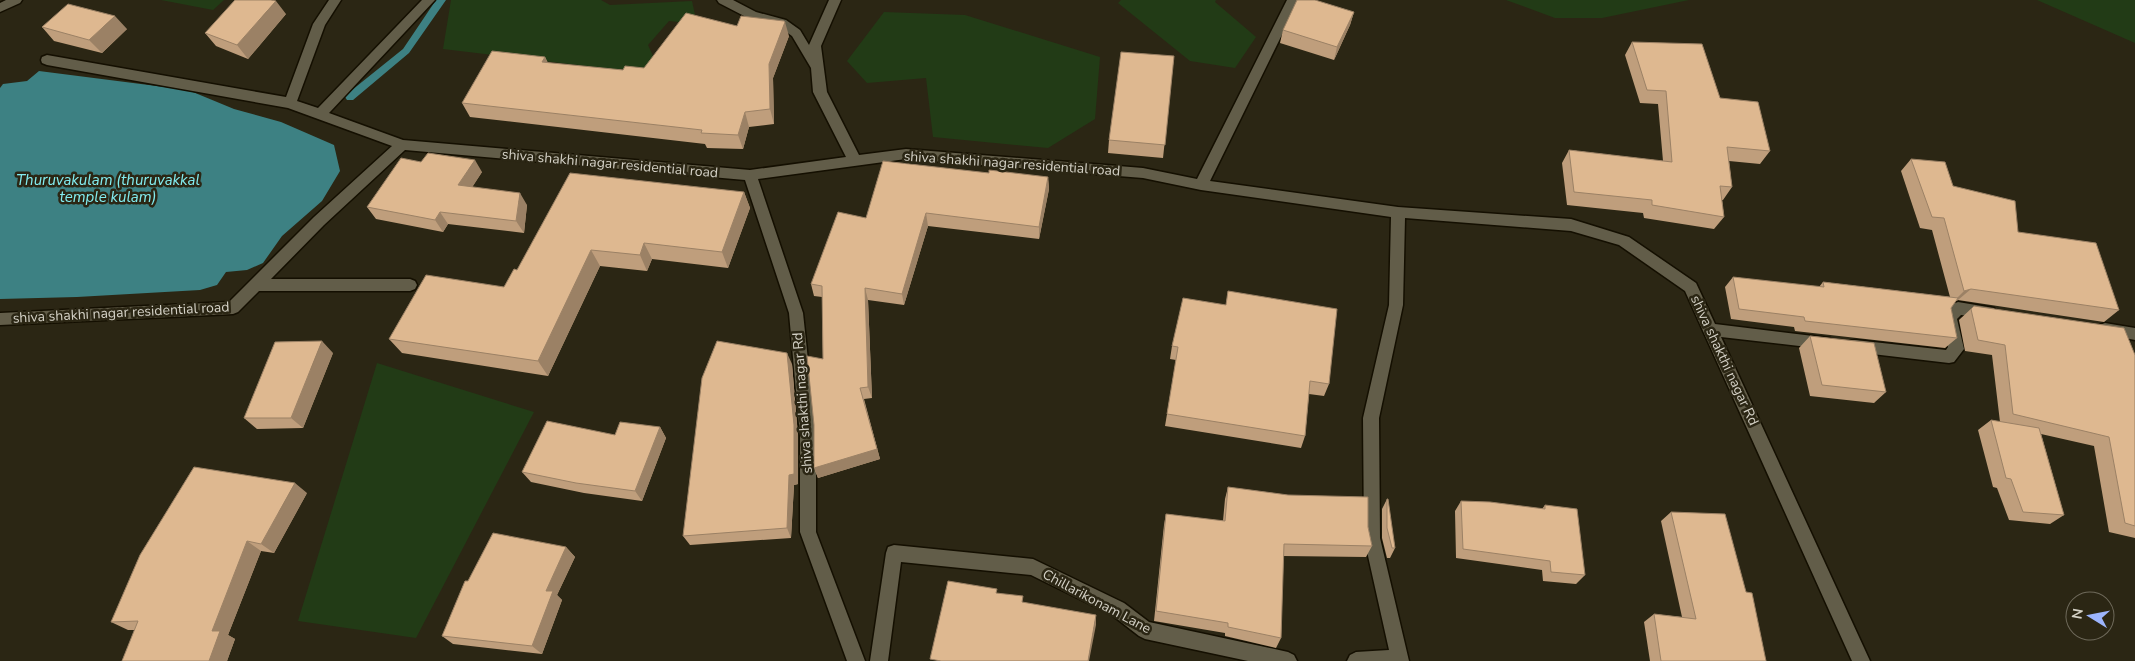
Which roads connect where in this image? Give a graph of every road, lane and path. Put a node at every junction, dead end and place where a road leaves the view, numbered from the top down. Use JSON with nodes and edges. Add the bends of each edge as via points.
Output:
{"nodes":[{"id":1,"x":16,"y":0,"type":"edge"},
{"id":2,"x":335,"y":0,"type":"edge"},
{"id":3,"x":429,"y":0,"type":"edge"},
{"id":4,"x":723,"y":0,"type":"edge"},
{"id":5,"x":835,"y":0,"type":"edge"},
{"id":6,"x":1293,"y":0,"type":"edge"},
{"id":7,"x":0,"y":8,"type":"edge"},
{"id":8,"x":47,"y":60,"type":"dead end"},
{"id":9,"x":817,"y":69,"type":"junction"},
{"id":10,"x":290,"y":103,"type":"junction"},
{"id":11,"x":320,"y":114,"type":"junction"},
{"id":12,"x":402,"y":145,"type":"junction"},
{"id":13,"x":855,"y":161,"type":"junction"},
{"id":14,"x":750,"y":174,"type":"junction"},
{"id":15,"x":1201,"y":185,"type":"junction"},
{"id":16,"x":1398,"y":212,"type":"junction"},
{"id":17,"x":256,"y":285,"type":"junction"},
{"id":18,"x":410,"y":285,"type":"dead end"},
{"id":19,"x":2007,"y":315,"type":"edge"},
{"id":20,"x":0,"y":319,"type":"edge"},
{"id":21,"x":2086,"y":326,"type":"edge"},
{"id":22,"x":1712,"y":330,"type":"junction"},
{"id":23,"x":2135,"y":334,"type":"edge"},
{"id":24,"x":1400,"y":660,"type":"edge"},
{"id":25,"x":856,"y":661,"type":"edge"},
{"id":26,"x":879,"y":661,"type":"edge"},
{"id":27,"x":1288,"y":661,"type":"edge"},
{"id":28,"x":1356,"y":661,"type":"edge"},
{"id":29,"x":1861,"y":661,"type":"edge"}],
"edges":[{"from":1,"to":7,"type":"street"},
{"from":2,"to":10,"type":"street","via":[[319,24]]},
{"from":3,"to":11,"type":"street"},
{"from":4,"to":9,"type":"street","via":[[752,16],[782,23],[796,33]]},
{"from":5,"to":9,"type":"street","via":[[815,46]]},
{"from":6,"to":15,"type":"street"},
{"from":8,"to":10,"type":"street"},
{"from":9,"to":13,"type":"street","via":[[820,92]]},
{"from":10,"to":11,"type":"street"},
{"from":11,"to":12,"type":"street"},
{"from":12,"to":14,"type":"street","name":"shiva shakhi nagar residential road"},
{"from":12,"to":17,"type":"street","name":"shiva shakhi nagar residential road","via":[[319,221]]},
{"from":13,"to":14,"type":"street","name":"shiva shakhi nagar residential road"},
{"from":13,"to":15,"type":"street","name":"shiva shakhi nagar residential road","via":[[906,154],[1143,173]]},
{"from":14,"to":25,"type":"street","name":"shiva shakthi nagar Rd","via":[[796,313],[808,436],[808,532]]},
{"from":15,"to":16,"type":"street","name":"shiva shakhi nagar residential road"},
{"from":16,"to":22,"type":"street","name":"shiva shakthi nagar Rd","via":[[1571,225],[1624,240],[1691,287]]},
{"from":16,"to":24,"type":"street","via":[[1396,305],[1371,418],[1372,538]]},
{"from":17,"to":18,"type":"street"},
{"from":17,"to":20,"type":"street","name":"shiva shakhi nagar residential road","via":[[233,308]]},
{"from":19,"to":22,"type":"street","via":[[1958,308],[1949,317],[1956,349],[1949,357]]},
{"from":21,"to":23,"type":"street"},
{"from":22,"to":29,"type":"street","name":"shiva shakthi nagar Rd"},
{"from":24,"to":28,"type":"street"},
{"from":26,"to":27,"type":"street","name":"Chillarikonam Lane","via":[[894,553],[1033,567],[1118,609],[1145,630]]}]}
